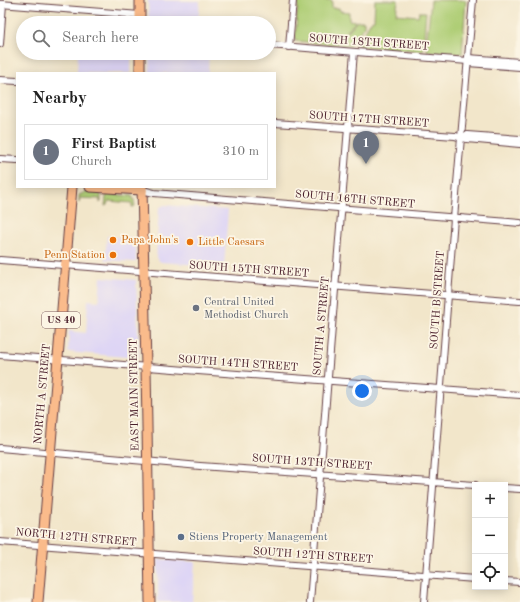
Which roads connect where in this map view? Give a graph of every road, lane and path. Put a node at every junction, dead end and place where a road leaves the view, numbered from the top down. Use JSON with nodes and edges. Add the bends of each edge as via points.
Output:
{"nodes":[{"id":1,"x":48,"y":0,"type":"edge"},
{"id":2,"x":140,"y":0,"type":"edge"},
{"id":3,"x":293,"y":0,"type":"edge"},
{"id":4,"x":473,"y":0,"type":"edge"},
{"id":5,"x":2,"y":4,"type":"edge"},
{"id":6,"x":47,"y":8,"type":"junction"},
{"id":7,"x":115,"y":16,"type":"edge"},
{"id":8,"x":140,"y":16,"type":"edge"},
{"id":9,"x":0,"y":44,"type":"edge"},
{"id":10,"x":276,"y":46,"type":"edge"},
{"id":11,"x":289,"y":47,"type":"junction"},
{"id":12,"x":354,"y":52,"type":"junction"},
{"id":13,"x":140,"y":60,"type":"edge"},
{"id":14,"x":468,"y":61,"type":"junction"},
{"id":15,"x":520,"y":62,"type":"edge"},
{"id":16,"x":520,"y":68,"type":"edge"},
{"id":17,"x":140,"y":72,"type":"edge"},
{"id":18,"x":0,"y":80,"type":"edge"},
{"id":19,"x":16,"y":81,"type":"edge"},
{"id":20,"x":276,"y":123,"type":"edge"},
{"id":21,"x":348,"y":129,"type":"junction"},
{"id":22,"x":462,"y":137,"type":"junction"},
{"id":23,"x":520,"y":139,"type":"edge"},
{"id":24,"x":520,"y":144,"type":"edge"},
{"id":25,"x":0,"y":159,"type":"edge"},
{"id":26,"x":16,"y":160,"type":"edge"},
{"id":27,"x":72,"y":188,"type":"edge"},
{"id":28,"x":142,"y":188,"type":"edge"},
{"id":29,"x":341,"y":209,"type":"junction"},
{"id":30,"x":454,"y":218,"type":"junction"},
{"id":31,"x":520,"y":223,"type":"edge"},
{"id":32,"x":0,"y":260,"type":"edge"},
{"id":33,"x":66,"y":266,"type":"junction"},
{"id":34,"x":144,"y":271,"type":"junction"},
{"id":35,"x":335,"y":286,"type":"junction"},
{"id":36,"x":448,"y":295,"type":"junction"},
{"id":37,"x":520,"y":300,"type":"edge"},
{"id":38,"x":0,"y":355,"type":"edge"},
{"id":39,"x":58,"y":359,"type":"junction"},
{"id":40,"x":146,"y":367,"type":"junction"},
{"id":41,"x":328,"y":380,"type":"junction"},
{"id":42,"x":441,"y":389,"type":"junction"},
{"id":43,"x":520,"y":395,"type":"edge"},
{"id":44,"x":0,"y":448,"type":"edge"},
{"id":45,"x":50,"y":452,"type":"junction"},
{"id":46,"x":148,"y":461,"type":"junction"},
{"id":47,"x":320,"y":474,"type":"junction"},
{"id":48,"x":433,"y":482,"type":"junction"},
{"id":49,"x":472,"y":485,"type":"edge"},
{"id":50,"x":508,"y":488,"type":"edge"},
{"id":51,"x":520,"y":489,"type":"edge"},
{"id":52,"x":0,"y":542,"type":"edge"},
{"id":53,"x":43,"y":546,"type":"junction"},
{"id":54,"x":150,"y":554,"type":"junction"},
{"id":55,"x":312,"y":566,"type":"junction"},
{"id":56,"x":426,"y":575,"type":"junction"},
{"id":57,"x":472,"y":579,"type":"edge"},
{"id":58,"x":508,"y":581,"type":"edge"},
{"id":59,"x":520,"y":582,"type":"edge"},
{"id":60,"x":38,"y":602,"type":"edge"},
{"id":61,"x":150,"y":602,"type":"edge"},
{"id":62,"x":310,"y":602,"type":"edge"},
{"id":63,"x":424,"y":602,"type":"edge"}],
"edges":[{"from":1,"to":6,"type":"street"},
{"from":2,"to":8,"type":"main road"},
{"from":3,"to":11,"type":"street"},
{"from":4,"to":14,"type":"street","name":"SOUTH B STREET"},
{"from":5,"to":6,"type":"street"},
{"from":5,"to":9,"type":"street"},
{"from":6,"to":7,"type":"street"},
{"from":10,"to":11,"type":"street","name":"SOUTH 18TH STREET"},
{"from":11,"to":12,"type":"street","name":"SOUTH 18TH STREET"},
{"from":12,"to":14,"type":"street","name":"SOUTH 18TH STREET"},
{"from":12,"to":21,"type":"street","name":"SOUTH A STREET"},
{"from":13,"to":17,"type":"main road"},
{"from":14,"to":15,"type":"street","name":"SOUTH 18TH STREET"},
{"from":14,"to":16,"type":"street","name":"SOUTH 18TH STREET"},
{"from":14,"to":22,"type":"street","name":"SOUTH B STREET"},
{"from":18,"to":19,"type":"street"},
{"from":20,"to":21,"type":"street","name":"SOUTH 17TH STREET"},
{"from":21,"to":22,"type":"street","name":"SOUTH 17TH STREET"},
{"from":21,"to":29,"type":"street","name":"SOUTH A STREET"},
{"from":22,"to":23,"type":"street","name":"SOUTH 17TH STREET","via":[[467,135]]},
{"from":22,"to":24,"type":"street","name":"SOUTH 17TH STREET"},
{"from":22,"to":30,"type":"street","name":"SOUTH B STREET"},
{"from":25,"to":26,"type":"street"},
{"from":27,"to":33,"type":"main road","name":"NORTH A STREET","number":"US 40"},
{"from":28,"to":29,"type":"street","name":"SOUTH 16TH STREET","via":[[154,193]]},
{"from":28,"to":34,"type":"main road","name":"EAST MAIN STREET"},
{"from":29,"to":30,"type":"street","name":"SOUTH 16TH STREET"},
{"from":29,"to":35,"type":"street","name":"SOUTH A STREET"},
{"from":30,"to":31,"type":"street","name":"SOUTH 16TH STREET"},
{"from":30,"to":36,"type":"street","name":"SOUTH B STREET"},
{"from":32,"to":33,"type":"street","name":"SOUTH 15TH STREET"},
{"from":33,"to":34,"type":"street","name":"SOUTH 15TH STREET"},
{"from":33,"to":39,"type":"main road","name":"NORTH A STREET","number":"US 40"},
{"from":34,"to":35,"type":"street","name":"SOUTH 15TH STREET"},
{"from":34,"to":40,"type":"main road","name":"EAST MAIN STREET"},
{"from":35,"to":36,"type":"street","name":"SOUTH 15TH STREET"},
{"from":35,"to":41,"type":"street","name":"SOUTH A STREET"},
{"from":36,"to":37,"type":"street","name":"SOUTH 15TH STREET"},
{"from":36,"to":42,"type":"street","name":"SOUTH B STREET"},
{"from":38,"to":39,"type":"street","name":"SOUTH 14TH STREET"},
{"from":39,"to":40,"type":"street","name":"SOUTH 14TH STREET"},
{"from":39,"to":45,"type":"main road","name":"NORTH A STREET","number":"US 40"},
{"from":40,"to":41,"type":"street","name":"SOUTH 14TH STREET"},
{"from":40,"to":46,"type":"main road","name":"EAST MAIN STREET"},
{"from":41,"to":42,"type":"street","name":"SOUTH 14TH STREET"},
{"from":41,"to":47,"type":"street","name":"SOUTH A STREET"},
{"from":42,"to":43,"type":"street","name":"SOUTH 14TH STREET"},
{"from":42,"to":48,"type":"street","name":"SOUTH B STREET"},
{"from":44,"to":45,"type":"street","name":"SOUTH 13TH STREET"},
{"from":45,"to":46,"type":"street","name":"SOUTH 13TH STREET"},
{"from":45,"to":53,"type":"main road","name":"NORTH A STREET","number":"US 40"},
{"from":46,"to":47,"type":"street","name":"SOUTH 13TH STREET"},
{"from":46,"to":54,"type":"main road","name":"EAST MAIN STREET"},
{"from":47,"to":48,"type":"street","name":"SOUTH 13TH STREET"},
{"from":47,"to":55,"type":"street","name":"SOUTH A STREET"},
{"from":48,"to":49,"type":"street","name":"SOUTH 13TH STREET"},
{"from":48,"to":56,"type":"street","name":"SOUTH B STREET"},
{"from":50,"to":51,"type":"street"},
{"from":52,"to":53,"type":"street","name":"NORTH 12TH STREET"},
{"from":53,"to":54,"type":"street","name":"NORTH 12TH STREET"},
{"from":53,"to":60,"type":"main road","name":"NORTH A STREET","number":"US 40"},
{"from":54,"to":55,"type":"street","name":"SOUTH 12TH STREET"},
{"from":54,"to":61,"type":"main road","name":"EAST MAIN STREET"},
{"from":55,"to":56,"type":"street","name":"SOUTH 12TH STREET"},
{"from":55,"to":62,"type":"street","name":"SOUTH A STREET"},
{"from":56,"to":57,"type":"street","name":"SOUTH 12TH STREET"},
{"from":56,"to":63,"type":"street","name":"SOUTH B STREET"},
{"from":58,"to":59,"type":"street"}]}
